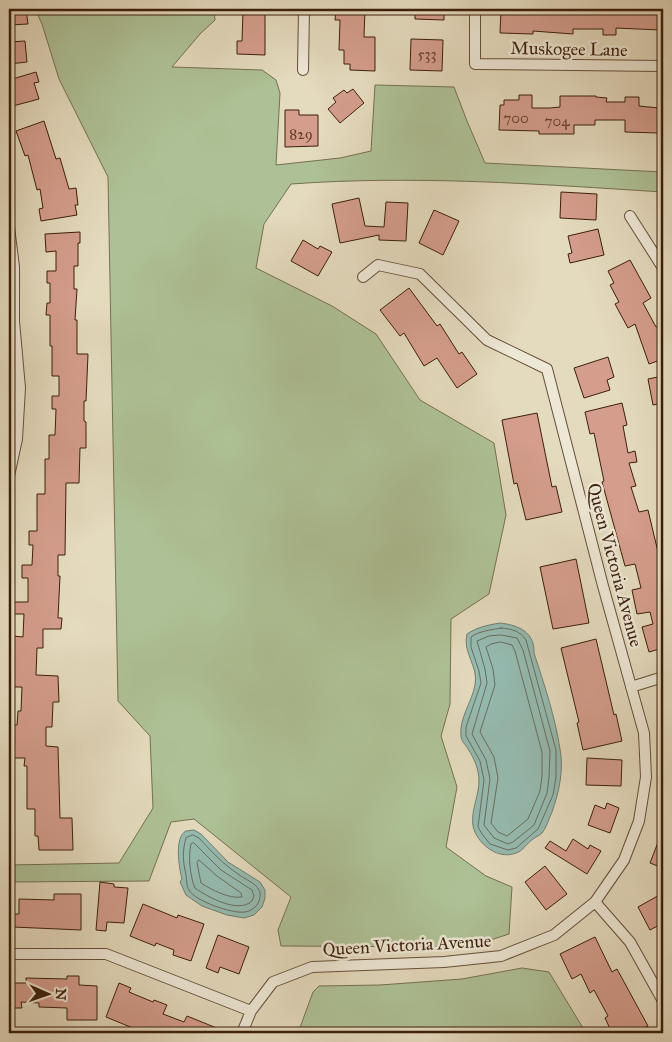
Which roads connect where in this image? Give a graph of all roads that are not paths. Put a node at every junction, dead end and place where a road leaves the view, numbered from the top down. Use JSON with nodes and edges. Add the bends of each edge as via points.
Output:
{"nodes":[{"id":1,"x":304,"y":9,"type":"edge"},
{"id":2,"x":476,"y":9,"type":"edge"},
{"id":3,"x":663,"y":66,"type":"edge"},
{"id":4,"x":303,"y":70,"type":"dead end"},
{"id":5,"x":630,"y":216,"type":"dead end"},
{"id":6,"x":9,"y":227,"type":"edge"},
{"id":7,"x":663,"y":268,"type":"edge"},
{"id":8,"x":363,"y":277,"type":"dead end"},
{"id":9,"x":9,"y":476,"type":"edge"},
{"id":10,"x":663,"y":677,"type":"edge"},
{"id":11,"x":631,"y":687,"type":"junction"},
{"id":12,"x":596,"y":902,"type":"junction"},
{"id":13,"x":9,"y":954,"type":"edge"},
{"id":14,"x":663,"y":1001,"type":"edge"},
{"id":15,"x":251,"y":1011,"type":"junction"},
{"id":16,"x":242,"y":1033,"type":"edge"}],
"edges":[{"from":1,"to":4,"type":"street"},
{"from":2,"to":3,"type":"street","name":"Muskogee Lane","via":[[475,64]]},
{"from":5,"to":7,"type":"street"},
{"from":6,"to":9,"type":"street","via":[[20,388],[17,439]]},
{"from":8,"to":11,"type":"street","name":"Queen Victoria Avenue","via":[[378,265],[420,274],[487,340],[547,369]]},
{"from":10,"to":11,"type":"street"},
{"from":11,"to":12,"type":"street","name":"Queen Victoria Avenue","via":[[644,733],[646,777],[639,821],[624,860]]},
{"from":12,"to":14,"type":"street","via":[[630,942]]},
{"from":12,"to":15,"type":"street","name":"Queen Victoria Avenue","via":[[554,935],[501,956],[444,962],[312,967],[273,982]]},
{"from":13,"to":15,"type":"street","via":[[106,954]]},
{"from":15,"to":16,"type":"street","name":"Queen Victoria Avenue"}]}
